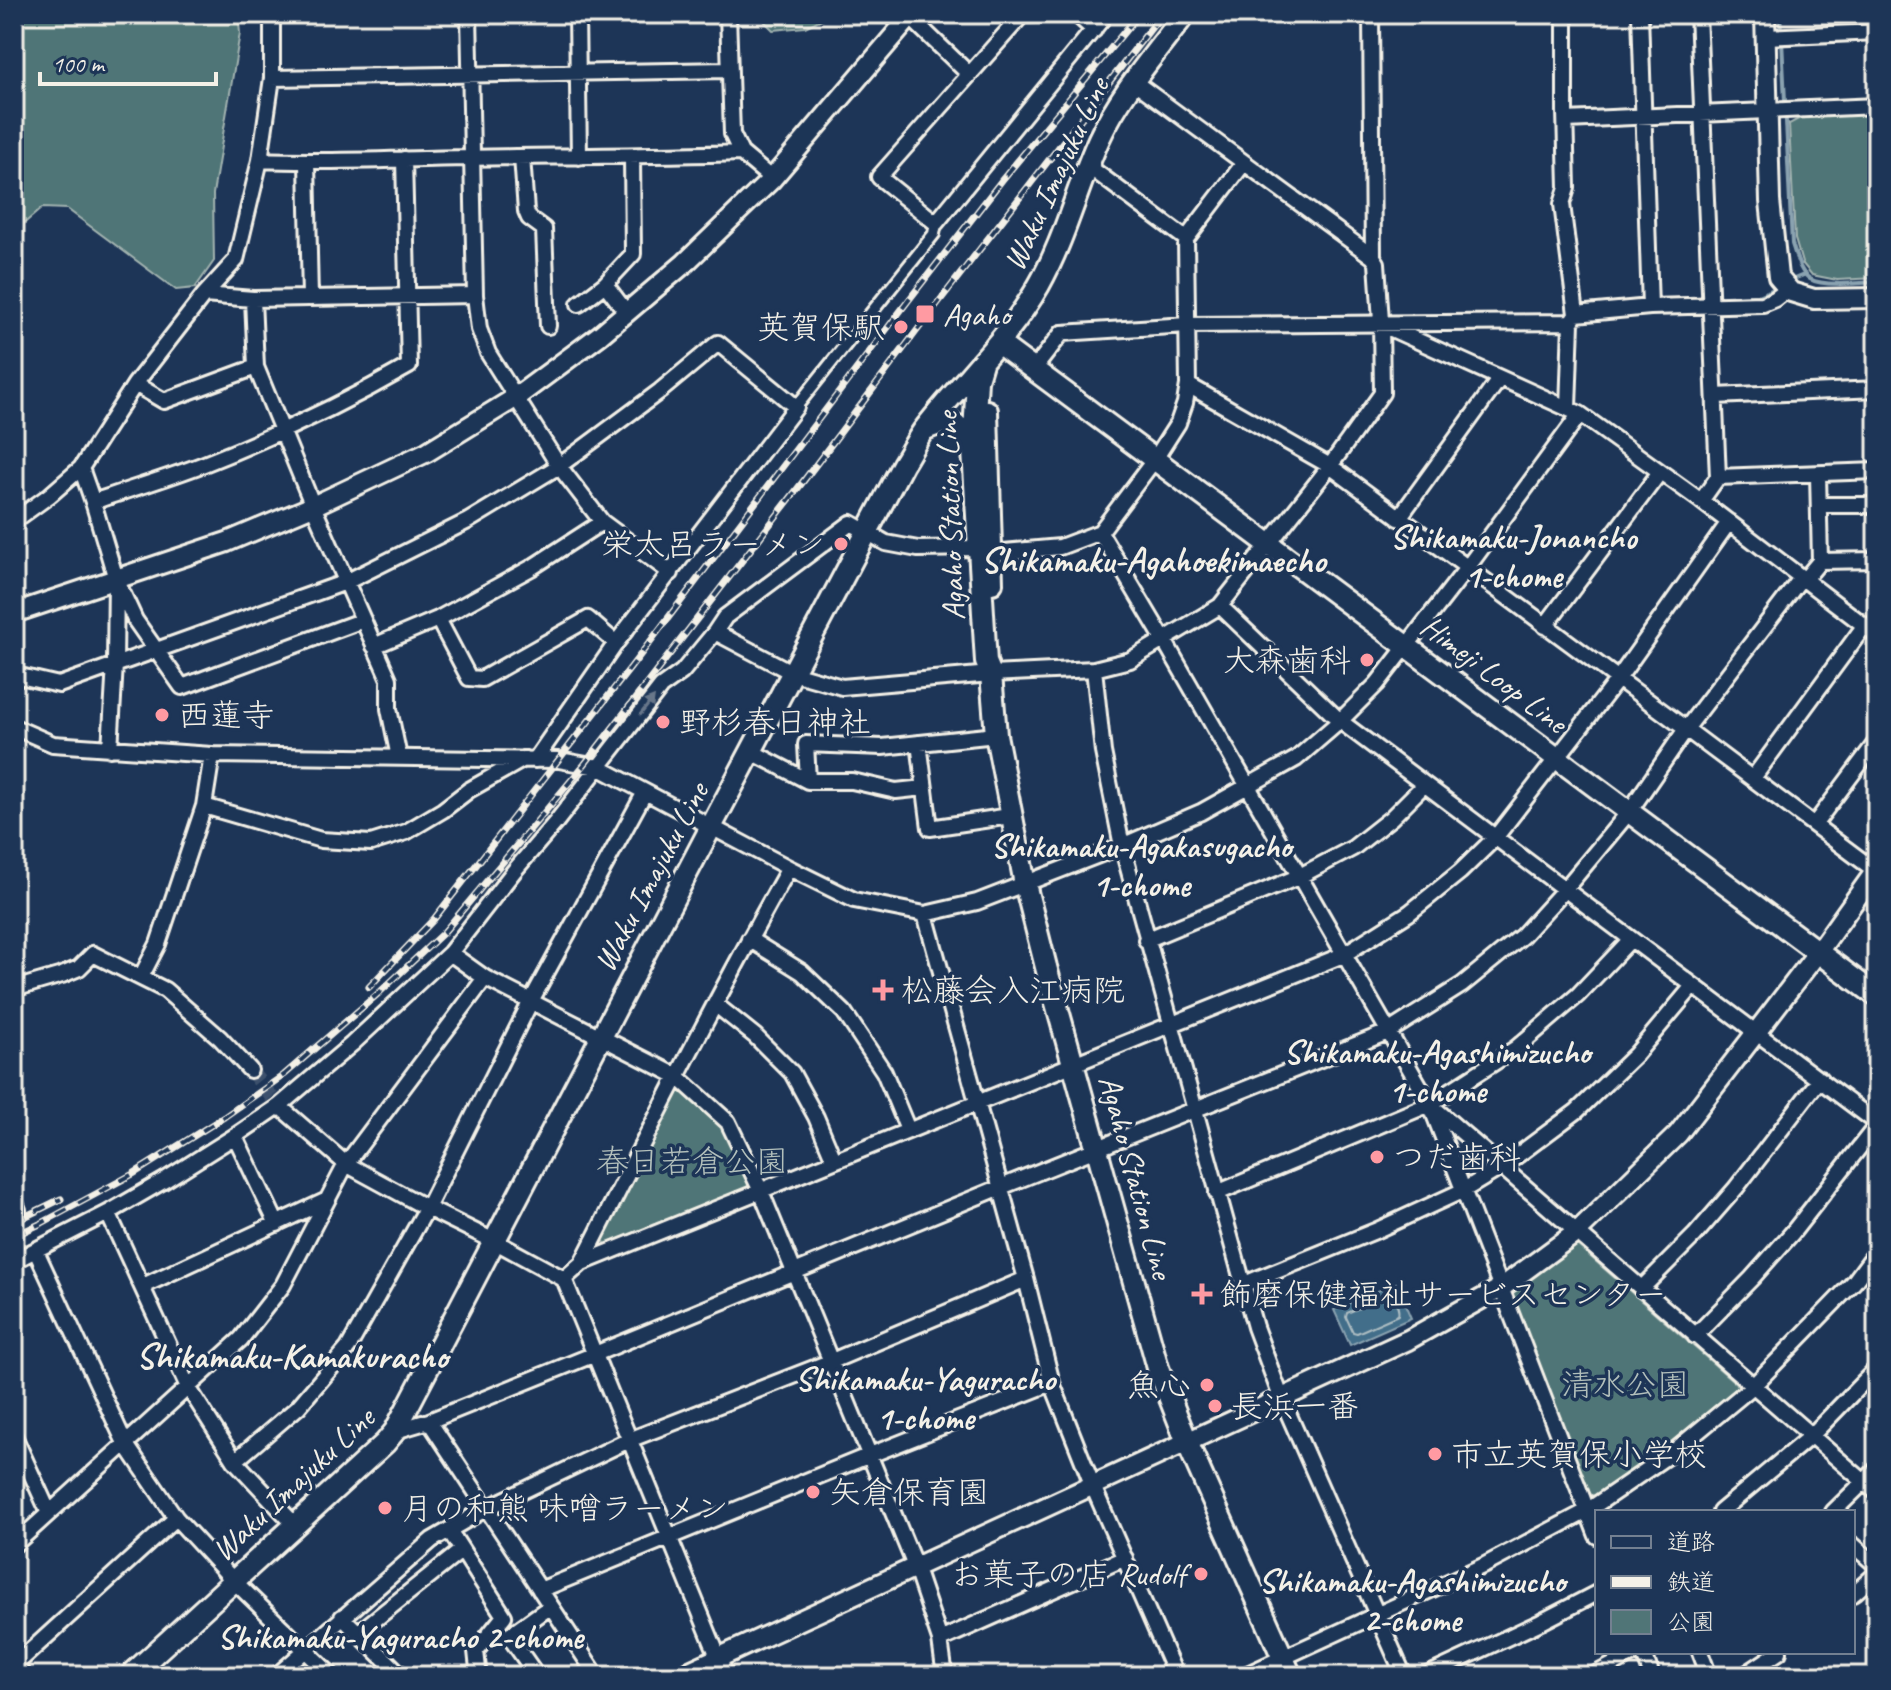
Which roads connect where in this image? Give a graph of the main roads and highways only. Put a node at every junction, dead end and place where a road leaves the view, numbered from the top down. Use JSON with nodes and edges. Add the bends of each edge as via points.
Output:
{"nodes":[{"id":1,"x":1185,"y":14,"type":"edge"},
{"id":2,"x":991,"y":350,"type":"junction"},
{"id":3,"x":924,"y":430,"type":"junction"},
{"id":4,"x":973,"y":451,"type":"junction"},
{"id":5,"x":985,"y":551,"type":"junction"},
{"id":6,"x":1877,"y":996,"type":"edge"},
{"id":7,"x":14,"y":1667,"type":"edge"},
{"id":8,"x":1287,"y":1667,"type":"edge"},
{"id":9,"x":20,"y":1676,"type":"edge"},
{"id":10,"x":130,"y":1676,"type":"edge"}],
"edges":[{"from":1,"to":2,"type":"main road","name":"Waku Imajuku Line","via":[[1109,120],[1050,264]]},
{"from":2,"to":3,"type":"main road","name":"Waku Imajuku Line"},
{"from":2,"to":4,"type":"main road","name":"Agaho Station Line","via":[[977,380]]},
{"from":2,"to":5,"type":"main road","name":"Agaho Station Line"},
{"from":2,"to":6,"type":"main road","name":"Himeji Loop Line","via":[[1034,369]]},
{"from":3,"to":4,"type":"main road","via":[[945,424],[960,427]]},
{"from":3,"to":10,"type":"main road","name":"Waku Imajuku Line","via":[[395,1431]]},
{"from":4,"to":5,"type":"main road","name":"Agaho Station Line"},
{"from":5,"to":8,"type":"main road","name":"Agaho Station Line","via":[[986,662],[1010,816],[1096,1150],[1158,1368]]},
{"from":7,"to":9,"type":"main road"}]}
